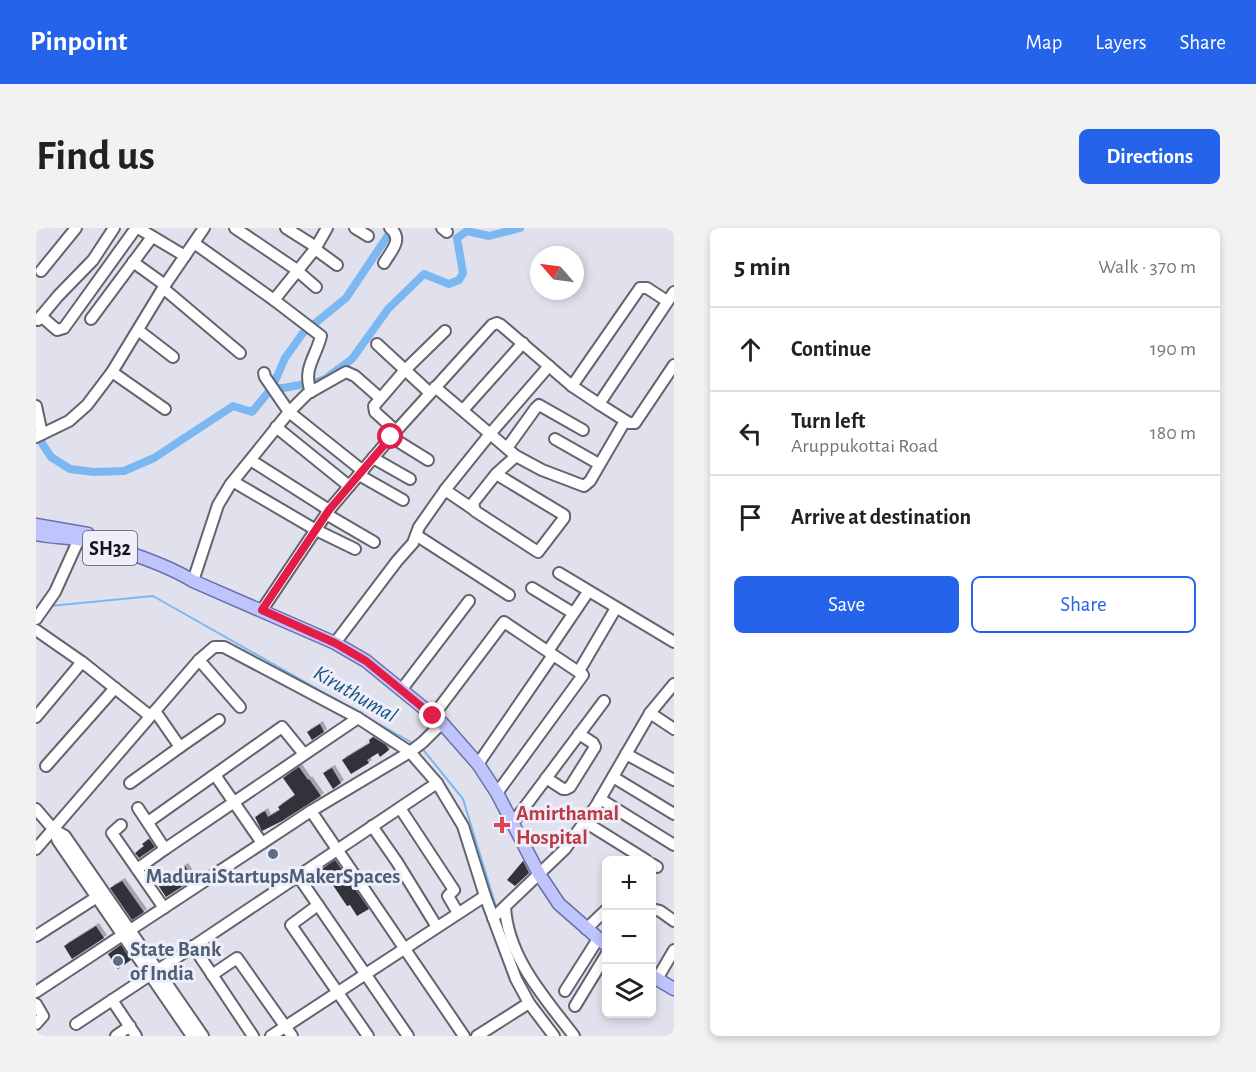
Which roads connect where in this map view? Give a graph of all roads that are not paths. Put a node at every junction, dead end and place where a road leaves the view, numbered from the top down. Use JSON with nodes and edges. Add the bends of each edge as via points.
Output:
{"nodes":[{"id":1,"x":76,"y":228,"type":"edge"},
{"id":2,"x":114,"y":228,"type":"edge"},
{"id":3,"x":137,"y":228,"type":"edge"},
{"id":4,"x":204,"y":228,"type":"edge"},
{"id":5,"x":235,"y":228,"type":"edge"},
{"id":6,"x":286,"y":228,"type":"edge"},
{"id":7,"x":327,"y":228,"type":"edge"},
{"id":8,"x":355,"y":228,"type":"edge"},
{"id":9,"x":392,"y":230,"type":"edge"},
{"id":10,"x":368,"y":236,"type":"dead end"},
{"id":11,"x":152,"y":237,"type":"junction"},
{"id":12,"x":194,"y":243,"type":"junction"},
{"id":13,"x":316,"y":248,"type":"junction"},
{"id":14,"x":185,"y":256,"type":"junction"},
{"id":15,"x":133,"y":262,"type":"junction"},
{"id":16,"x":384,"y":263,"type":"dead end"},
{"id":17,"x":337,"y":265,"type":"dead end"},
{"id":18,"x":41,"y":271,"type":"dead end"},
{"id":19,"x":298,"y":272,"type":"junction"},
{"id":20,"x":164,"y":287,"type":"junction"},
{"id":21,"x":316,"y":287,"type":"dead end"},
{"id":22,"x":674,"y":291,"type":"edge"},
{"id":23,"x":274,"y":300,"type":"junction"},
{"id":24,"x":668,"y":301,"type":"junction"},
{"id":25,"x":38,"y":319,"type":"edge"},
{"id":26,"x":91,"y":319,"type":"dead end"},
{"id":27,"x":138,"y":330,"type":"junction"},
{"id":28,"x":444,"y":331,"type":"dead end"},
{"id":29,"x":523,"y":343,"type":"junction"},
{"id":30,"x":377,"y":344,"type":"dead end"},
{"id":31,"x":240,"y":353,"type":"dead end"},
{"id":32,"x":173,"y":357,"type":"dead end"},
{"id":33,"x":674,"y":365,"type":"edge"},
{"id":34,"x":549,"y":366,"type":"junction"},
{"id":35,"x":405,"y":370,"type":"junction"},
{"id":36,"x":112,"y":372,"type":"junction"},
{"id":37,"x":264,"y":373,"type":"dead end"},
{"id":38,"x":309,"y":384,"type":"junction"},
{"id":39,"x":572,"y":386,"type":"junction"},
{"id":40,"x":433,"y":390,"type":"junction"},
{"id":41,"x":380,"y":398,"type":"junction"},
{"id":42,"x":599,"y":404,"type":"junction"},
{"id":43,"x":36,"y":406,"type":"edge"},
{"id":44,"x":165,"y":409,"type":"dead end"},
{"id":45,"x":463,"y":410,"type":"junction"},
{"id":46,"x":289,"y":412,"type":"junction"},
{"id":47,"x":625,"y":421,"type":"junction"},
{"id":48,"x":276,"y":427,"type":"junction"},
{"id":49,"x":583,"y":430,"type":"dead end"},
{"id":50,"x":393,"y":434,"type":"junction"},
{"id":51,"x":490,"y":434,"type":"junction"},
{"id":52,"x":39,"y":435,"type":"edge"},
{"id":53,"x":555,"y":439,"type":"dead end"},
{"id":54,"x":507,"y":448,"type":"junction"},
{"id":55,"x":516,"y":456,"type":"junction"},
{"id":56,"x":373,"y":458,"type":"junction"},
{"id":57,"x":428,"y":460,"type":"dead end"},
{"id":58,"x":252,"y":461,"type":"junction"},
{"id":59,"x":598,"y":464,"type":"junction"},
{"id":60,"x":361,"y":473,"type":"junction"},
{"id":61,"x":496,"y":474,"type":"junction"},
{"id":62,"x":410,"y":479,"type":"dead end"},
{"id":63,"x":234,"y":482,"type":"junction"},
{"id":64,"x":349,"y":486,"type":"junction"},
{"id":65,"x":445,"y":490,"type":"junction"},
{"id":66,"x":403,"y":500,"type":"dead end"},
{"id":67,"x":473,"y":509,"type":"junction"},
{"id":68,"x":328,"y":512,"type":"junction"},
{"id":69,"x":36,"y":525,"type":"edge"},
{"id":70,"x":316,"y":530,"type":"junction"},
{"id":71,"x":36,"y":534,"type":"edge"},
{"id":72,"x":417,"y":535,"type":"junction"},
{"id":73,"x":56,"y":537,"type":"junction"},
{"id":74,"x":79,"y":539,"type":"junction"},
{"id":75,"x":36,"y":541,"type":"edge"},
{"id":76,"x":374,"y":542,"type":"dead end"},
{"id":77,"x":354,"y":549,"type":"dead end"},
{"id":78,"x":538,"y":552,"type":"junction"},
{"id":79,"x":549,"y":558,"type":"dead end"},
{"id":80,"x":559,"y":573,"type":"dead end"},
{"id":81,"x":181,"y":574,"type":"junction"},
{"id":82,"x":193,"y":581,"type":"junction"},
{"id":83,"x":532,"y":588,"type":"dead end"},
{"id":84,"x":588,"y":592,"type":"junction"},
{"id":85,"x":509,"y":595,"type":"dead end"},
{"id":86,"x":469,"y":601,"type":"dead end"},
{"id":87,"x":616,"y":608,"type":"junction"},
{"id":88,"x":262,"y":610,"type":"junction"},
{"id":89,"x":573,"y":613,"type":"junction"},
{"id":90,"x":37,"y":614,"type":"edge"},
{"id":91,"x":36,"y":630,"type":"edge"},
{"id":92,"x":674,"y":642,"type":"edge"},
{"id":93,"x":335,"y":643,"type":"junction"},
{"id":94,"x":551,"y":653,"type":"junction"},
{"id":95,"x":200,"y":660,"type":"junction"},
{"id":96,"x":82,"y":662,"type":"junction"},
{"id":97,"x":579,"y":672,"type":"junction"},
{"id":98,"x":674,"y":684,"type":"edge"},
{"id":99,"x":115,"y":688,"type":"junction"},
{"id":100,"x":402,"y":688,"type":"junction"},
{"id":101,"x":604,"y":701,"type":"dead end"},
{"id":102,"x":240,"y":707,"type":"dead end"},
{"id":103,"x":650,"y":713,"type":"junction"},
{"id":104,"x":153,"y":714,"type":"junction"},
{"id":105,"x":36,"y":717,"type":"edge"},
{"id":106,"x":358,"y":718,"type":"junction"},
{"id":107,"x":438,"y":719,"type":"junction"},
{"id":108,"x":219,"y":720,"type":"dead end"},
{"id":109,"x":674,"y":729,"type":"edge"},
{"id":110,"x":579,"y":734,"type":"junction"},
{"id":111,"x":180,"y":747,"type":"junction"},
{"id":112,"x":415,"y":748,"type":"junction"},
{"id":113,"x":626,"y":753,"type":"junction"},
{"id":114,"x":304,"y":754,"type":"junction"},
{"id":115,"x":478,"y":764,"type":"junction"},
{"id":116,"x":46,"y":766,"type":"dead end"},
{"id":117,"x":215,"y":775,"type":"junction"},
{"id":118,"x":613,"y":777,"type":"junction"},
{"id":119,"x":546,"y":778,"type":"junction"},
{"id":120,"x":674,"y":780,"type":"edge"},
{"id":121,"x":130,"y":783,"type":"dead end"},
{"id":122,"x":437,"y":783,"type":"junction"},
{"id":123,"x":497,"y":793,"type":"junction"},
{"id":124,"x":600,"y":799,"type":"junction"},
{"id":125,"x":234,"y":801,"type":"junction"},
{"id":126,"x":138,"y":808,"type":"dead end"},
{"id":127,"x":400,"y":808,"type":"junction"},
{"id":128,"x":36,"y":809,"type":"edge"},
{"id":129,"x":311,"y":811,"type":"junction"},
{"id":130,"x":674,"y":814,"type":"edge"},
{"id":131,"x":148,"y":822,"type":"junction"},
{"id":132,"x":585,"y":822,"type":"junction"},
{"id":133,"x":512,"y":824,"type":"junction"},
{"id":134,"x":121,"y":825,"type":"dead end"},
{"id":135,"x":372,"y":826,"type":"junction"},
{"id":136,"x":54,"y":830,"type":"junction"},
{"id":137,"x":262,"y":843,"type":"junction"},
{"id":138,"x":674,"y":845,"type":"edge"},
{"id":139,"x":36,"y":849,"type":"edge"},
{"id":140,"x":165,"y":849,"type":"junction"},
{"id":141,"x":338,"y":849,"type":"junction"},
{"id":142,"x":638,"y":856,"type":"edge"},
{"id":143,"x":137,"y":869,"type":"junction"},
{"id":144,"x":539,"y":874,"type":"junction"},
{"id":145,"x":298,"y":876,"type":"junction"},
{"id":146,"x":485,"y":896,"type":"junction"},
{"id":147,"x":97,"y":897,"type":"junction"},
{"id":148,"x":318,"y":905,"type":"junction"},
{"id":149,"x":164,"y":908,"type":"junction"},
{"id":150,"x":656,"y":910,"type":"edge"},
{"id":151,"x":459,"y":913,"type":"junction"},
{"id":152,"x":499,"y":913,"type":"junction"},
{"id":153,"x":602,"y":914,"type":"edge"},
{"id":154,"x":674,"y":921,"type":"edge"},
{"id":155,"x":437,"y":927,"type":"junction"},
{"id":156,"x":586,"y":930,"type":"junction"},
{"id":157,"x":127,"y":934,"type":"junction"},
{"id":158,"x":36,"y":936,"type":"edge"},
{"id":159,"x":602,"y":942,"type":"edge"},
{"id":160,"x":193,"y":946,"type":"junction"},
{"id":161,"x":404,"y":948,"type":"junction"},
{"id":162,"x":674,"y":950,"type":"edge"},
{"id":163,"x":602,"y":962,"type":"edge"},
{"id":164,"x":154,"y":973,"type":"junction"},
{"id":165,"x":365,"y":974,"type":"junction"},
{"id":166,"x":656,"y":974,"type":"edge"},
{"id":167,"x":212,"y":975,"type":"junction"},
{"id":168,"x":656,"y":978,"type":"edge"},
{"id":169,"x":674,"y":989,"type":"edge"},
{"id":170,"x":565,"y":991,"type":"dead end"},
{"id":171,"x":36,"y":992,"type":"edge"},
{"id":172,"x":339,"y":992,"type":"junction"},
{"id":173,"x":112,"y":1000,"type":"junction"},
{"id":174,"x":529,"y":1003,"type":"junction"},
{"id":175,"x":36,"y":1004,"type":"edge"},
{"id":176,"x":575,"y":1006,"type":"dead end"},
{"id":177,"x":36,"y":1024,"type":"edge"},
{"id":178,"x":76,"y":1024,"type":"dead end"},
{"id":179,"x":130,"y":1026,"type":"junction"},
{"id":180,"x":289,"y":1031,"type":"edge"},
{"id":181,"x":116,"y":1036,"type":"edge"},
{"id":182,"x":136,"y":1036,"type":"edge"},
{"id":183,"x":192,"y":1036,"type":"edge"},
{"id":184,"x":203,"y":1036,"type":"edge"},
{"id":185,"x":253,"y":1036,"type":"edge"},
{"id":186,"x":271,"y":1036,"type":"edge"},
{"id":187,"x":368,"y":1036,"type":"edge"},
{"id":188,"x":408,"y":1036,"type":"edge"},
{"id":189,"x":464,"y":1036,"type":"edge"},
{"id":190,"x":477,"y":1036,"type":"edge"},
{"id":191,"x":554,"y":1036,"type":"edge"},
{"id":192,"x":574,"y":1036,"type":"edge"}],
"edges":[{"from":1,"to":18,"type":"street"},
{"from":2,"to":25,"type":"street","via":[[93,260]]},
{"from":3,"to":11,"type":"street"},
{"from":3,"to":25,"type":"street","via":[[64,327],[57,330]]},
{"from":4,"to":12,"type":"street"},
{"from":5,"to":19,"type":"street"},
{"from":6,"to":13,"type":"street"},
{"from":7,"to":13,"type":"street"},
{"from":8,"to":10,"type":"street"},
{"from":9,"to":16,"type":"street","via":[[397,240]]},
{"from":11,"to":14,"type":"street"},
{"from":11,"to":15,"type":"street"},
{"from":12,"to":14,"type":"street"},
{"from":12,"to":23,"type":"street"},
{"from":13,"to":17,"type":"street"},
{"from":13,"to":19,"type":"street"},
{"from":14,"to":20,"type":"street"},
{"from":15,"to":20,"type":"street"},
{"from":15,"to":26,"type":"street"},
{"from":19,"to":21,"type":"street"},
{"from":19,"to":23,"type":"street"},
{"from":20,"to":27,"type":"street"},
{"from":20,"to":31,"type":"street"},
{"from":22,"to":24,"type":"street"},
{"from":23,"to":38,"type":"street","via":[[321,337],[310,362]]},
{"from":24,"to":39,"type":"street","via":[[648,288],[640,288]]},
{"from":24,"to":42,"type":"street"},
{"from":27,"to":32,"type":"street"},
{"from":27,"to":36,"type":"street"},
{"from":28,"to":35,"type":"street"},
{"from":29,"to":34,"type":"street"},
{"from":29,"to":40,"type":"street","via":[[501,325],[492,325]]},
{"from":29,"to":45,"type":"street"},
{"from":30,"to":35,"type":"street"},
{"from":33,"to":47,"type":"street","via":[[639,419]]},
{"from":34,"to":39,"type":"street"},
{"from":34,"to":51,"type":"street"},
{"from":35,"to":40,"type":"street"},
{"from":35,"to":41,"type":"street"},
{"from":36,"to":44,"type":"street"},
{"from":36,"to":52,"type":"street","via":[[77,415]]},
{"from":37,"to":46,"type":"street"},
{"from":38,"to":41,"type":"street","via":[[346,372]]},
{"from":38,"to":46,"type":"street"},
{"from":39,"to":42,"type":"street"},
{"from":40,"to":45,"type":"street"},
{"from":40,"to":50,"type":"street"},
{"from":41,"to":50,"type":"street","via":[[373,409]]},
{"from":42,"to":47,"type":"street"},
{"from":43,"to":52,"type":"street"},
{"from":45,"to":51,"type":"street"},
{"from":46,"to":48,"type":"street"},
{"from":46,"to":60,"type":"street"},
{"from":47,"to":59,"type":"street"},
{"from":48,"to":58,"type":"street"},
{"from":48,"to":64,"type":"street"},
{"from":49,"to":54,"type":"street","via":[[539,405]]},
{"from":50,"to":56,"type":"street"},
{"from":50,"to":57,"type":"street"},
{"from":51,"to":54,"type":"street"},
{"from":51,"to":65,"type":"street"},
{"from":53,"to":59,"type":"street"},
{"from":54,"to":55,"type":"street"},
{"from":55,"to":59,"type":"street","via":[[581,486],[590,481]]},
{"from":55,"to":61,"type":"street"},
{"from":56,"to":60,"type":"street"},
{"from":56,"to":62,"type":"street"},
{"from":58,"to":63,"type":"street"},
{"from":58,"to":68,"type":"street"},
{"from":60,"to":64,"type":"street"},
{"from":60,"to":66,"type":"street"},
{"from":61,"to":67,"type":"street","via":[[473,503]]},
{"from":61,"to":78,"type":"street","via":[[564,515]]},
{"from":63,"to":70,"type":"street"},
{"from":63,"to":82,"type":"street","via":[[218,505]]},
{"from":64,"to":68,"type":"street"},
{"from":65,"to":67,"type":"street"},
{"from":65,"to":72,"type":"street"},
{"from":67,"to":78,"type":"street"},
{"from":68,"to":70,"type":"street"},
{"from":68,"to":76,"type":"street"},
{"from":69,"to":81,"type":"main road","via":[[83,532],[141,551]]},
{"from":70,"to":77,"type":"street"},
{"from":70,"to":88,"type":"street"},
{"from":71,"to":73,"type":"main road","number":"SH32"},
{"from":72,"to":85,"type":"street"},
{"from":72,"to":93,"type":"street"},
{"from":73,"to":74,"type":"main road","number":"SH32"},
{"from":73,"to":75,"type":"street"},
{"from":74,"to":81,"type":"main road","number":"SH32"},
{"from":74,"to":90,"type":"street","via":[[55,592]]},
{"from":78,"to":79,"type":"street"},
{"from":80,"to":84,"type":"street"},
{"from":81,"to":82,"type":"main road","number":"SH32"},
{"from":82,"to":88,"type":"main road","number":"SH32"},
{"from":83,"to":89,"type":"street"},
{"from":84,"to":87,"type":"street"},
{"from":84,"to":89,"type":"street"},
{"from":86,"to":100,"type":"street"},
{"from":87,"to":92,"type":"street"},
{"from":87,"to":97,"type":"street"},
{"from":88,"to":93,"type":"main road","number":"SH32"},
{"from":89,"to":94,"type":"street"},
{"from":91,"to":96,"type":"street"},
{"from":93,"to":100,"type":"main road","number":"SH32"},
{"from":94,"to":97,"type":"street"},
{"from":94,"to":107,"type":"street","via":[[504,622]]},
{"from":94,"to":115,"type":"street"},
{"from":95,"to":102,"type":"street"},
{"from":95,"to":104,"type":"street"},
{"from":95,"to":106,"type":"street","via":[[219,645]]},
{"from":96,"to":99,"type":"street"},
{"from":96,"to":105,"type":"street"},
{"from":97,"to":123,"type":"street","via":[[584,675]]},
{"from":98,"to":103,"type":"street"},
{"from":99,"to":104,"type":"street"},
{"from":99,"to":116,"type":"street"},
{"from":100,"to":107,"type":"main road","number":"SH32"},
{"from":101,"to":110,"type":"street"},
{"from":103,"to":109,"type":"street"},
{"from":103,"to":113,"type":"street"},
{"from":104,"to":111,"type":"street"},
{"from":104,"to":136,"type":"street"},
{"from":106,"to":112,"type":"street"},
{"from":106,"to":114,"type":"street"},
{"from":107,"to":112,"type":"street"},
{"from":107,"to":115,"type":"main road","number":"SH32"},
{"from":108,"to":111,"type":"street"},
{"from":110,"to":119,"type":"street"},
{"from":110,"to":119,"type":"street","via":[[595,747],[570,787],[563,789]]},
{"from":111,"to":121,"type":"street"},
{"from":112,"to":122,"type":"street"},
{"from":112,"to":129,"type":"street"},
{"from":113,"to":118,"type":"street"},
{"from":113,"to":120,"type":"street"},
{"from":114,"to":117,"type":"street","via":[[282,728]]},
{"from":114,"to":125,"type":"street"},
{"from":115,"to":123,"type":"main road","number":"SH32"},
{"from":117,"to":125,"type":"street"},
{"from":117,"to":131,"type":"street"},
{"from":118,"to":124,"type":"street"},
{"from":118,"to":130,"type":"street"},
{"from":119,"to":133,"type":"street"},
{"from":122,"to":127,"type":"street"},
{"from":122,"to":146,"type":"street","via":[[463,826]]},
{"from":123,"to":133,"type":"main road","number":"SH32"},
{"from":124,"to":132,"type":"street"},
{"from":124,"to":138,"type":"street"},
{"from":125,"to":137,"type":"street"},
{"from":125,"to":140,"type":"street"},
{"from":126,"to":131,"type":"street"},
{"from":127,"to":135,"type":"street"},
{"from":127,"to":151,"type":"street","via":[[454,890],[448,896]]},
{"from":128,"to":136,"type":"street"},
{"from":129,"to":137,"type":"street"},
{"from":129,"to":141,"type":"street"},
{"from":131,"to":140,"type":"street"},
{"from":132,"to":142,"type":"street"},
{"from":132,"to":144,"type":"street"},
{"from":133,"to":144,"type":"main road","number":"SH32"},
{"from":134,"to":143,"type":"street","via":[[111,833]]},
{"from":135,"to":141,"type":"street"},
{"from":135,"to":155,"type":"street"},
{"from":136,"to":139,"type":"street"},
{"from":136,"to":147,"type":"street"},
{"from":136,"to":157,"type":"street","via":[[65,836]]},
{"from":137,"to":149,"type":"street"},
{"from":140,"to":143,"type":"street"},
{"from":141,"to":145,"type":"street"},
{"from":141,"to":161,"type":"street"},
{"from":143,"to":149,"type":"street"},
{"from":144,"to":152,"type":"street"},
{"from":144,"to":156,"type":"main road","number":"SH32","via":[[560,904]]},
{"from":145,"to":148,"type":"street"},
{"from":145,"to":160,"type":"street"},
{"from":146,"to":151,"type":"street"},
{"from":146,"to":152,"type":"street"},
{"from":147,"to":157,"type":"street"},
{"from":147,"to":158,"type":"street"},
{"from":148,"to":165,"type":"street"},
{"from":148,"to":172,"type":"street","via":[[291,925]]},
{"from":149,"to":157,"type":"street"},
{"from":150,"to":154,"type":"street"},
{"from":151,"to":155,"type":"street"},
{"from":152,"to":174,"type":"street","via":[[516,979]]},
{"from":152,"to":192,"type":"street","via":[[506,916],[523,966]]},
{"from":153,"to":156,"type":"street"},
{"from":155,"to":161,"type":"street"},
{"from":156,"to":159,"type":"main road","number":"SH32"},
{"from":157,"to":164,"type":"street"},
{"from":157,"to":171,"type":"street"},
{"from":159,"to":170,"type":"street"},
{"from":160,"to":164,"type":"street"},
{"from":160,"to":167,"type":"street"},
{"from":161,"to":165,"type":"street"},
{"from":161,"to":189,"type":"street"},
{"from":162,"to":166,"type":"street"},
{"from":163,"to":176,"type":"street"},
{"from":164,"to":173,"type":"street"},
{"from":164,"to":183,"type":"street"},
{"from":164,"to":184,"type":"street"},
{"from":165,"to":172,"type":"street"},
{"from":165,"to":188,"type":"street"},
{"from":167,"to":180,"type":"street","via":[[237,958]]},
{"from":167,"to":185,"type":"street"},
{"from":168,"to":169,"type":"main road"},
{"from":172,"to":180,"type":"street"},
{"from":172,"to":187,"type":"street"},
{"from":173,"to":178,"type":"street"},
{"from":173,"to":179,"type":"street"},
{"from":174,"to":190,"type":"street"},
{"from":174,"to":191,"type":"street"},
{"from":175,"to":177,"type":"street","via":[[42,1016]]},
{"from":179,"to":181,"type":"street"},
{"from":179,"to":182,"type":"street"},
{"from":180,"to":186,"type":"street"}]}
